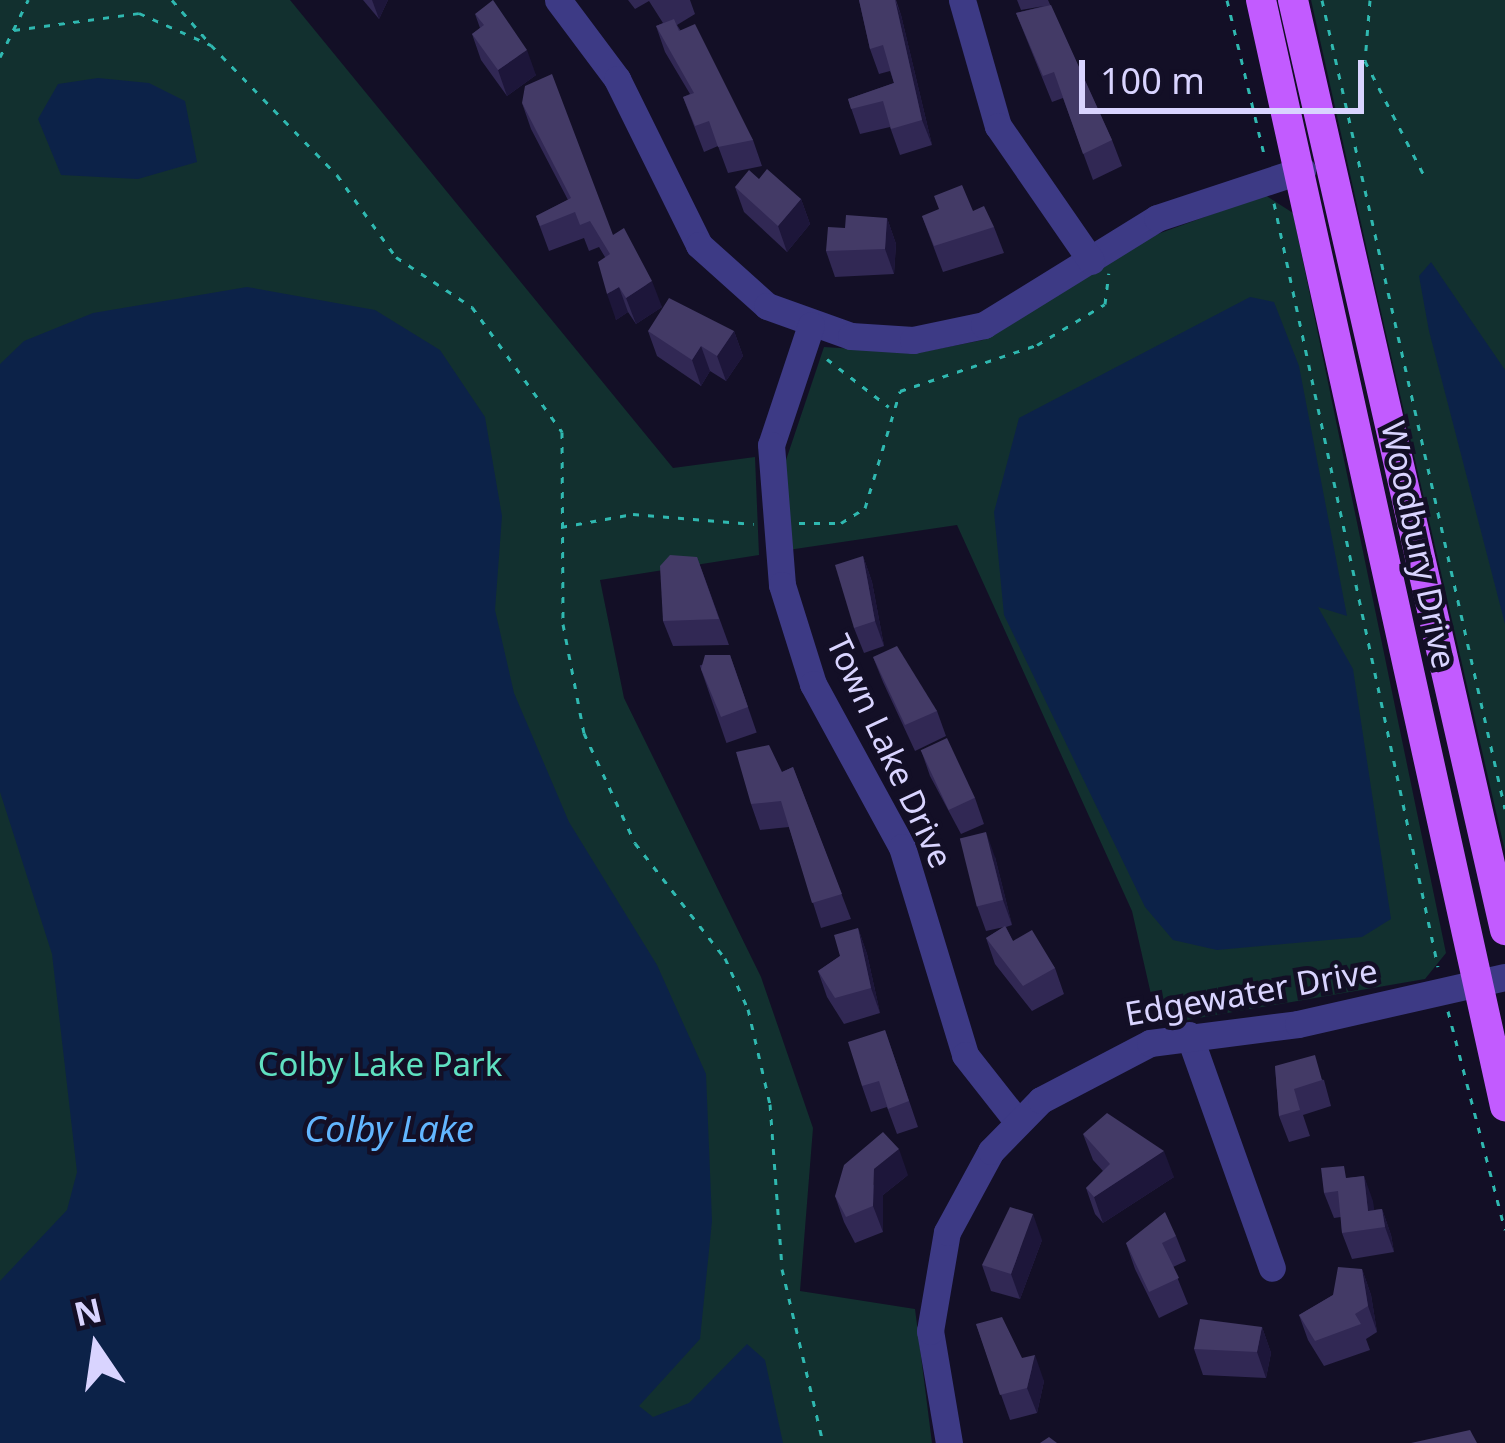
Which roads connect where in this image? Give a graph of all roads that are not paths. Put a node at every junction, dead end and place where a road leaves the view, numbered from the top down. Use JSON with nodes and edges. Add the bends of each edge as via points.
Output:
{"nodes":[{"id":1,"x":558,"y":0,"type":"edge"},
{"id":2,"x":962,"y":0,"type":"edge"},
{"id":3,"x":1262,"y":0,"type":"edge"},
{"id":4,"x":1293,"y":0,"type":"edge"},
{"id":5,"x":1302,"y":170,"type":"junction"},
{"id":6,"x":1095,"y":258,"type":"junction"},
{"id":7,"x":811,"y":325,"type":"junction"},
{"id":8,"x":1505,"y":930,"type":"edge"},
{"id":9,"x":1491,"y":980,"type":"edge"},
{"id":10,"x":1190,"y":1035,"type":"junction"},
{"id":11,"x":1505,"y":1106,"type":"edge"},
{"id":12,"x":1017,"y":1121,"type":"junction"},
{"id":13,"x":1272,"y":1268,"type":"dead end"},
{"id":14,"x":949,"y":1443,"type":"edge"}],
"edges":[{"from":1,"to":7,"type":"street","via":[[617,79],[699,245],[767,306]]},
{"from":2,"to":6,"type":"street","via":[[998,127]]},
{"from":3,"to":5,"type":"main road","name":"Woodbury Drive"},
{"from":4,"to":8,"type":"main road","name":"Woodbury Drive"},
{"from":5,"to":6,"type":"street","via":[[1185,205]]},
{"from":5,"to":9,"type":"main road","name":"Woodbury Drive"},
{"from":6,"to":7,"type":"street","via":[[1021,308],[946,336],[879,340]]},
{"from":7,"to":12,"type":"street","name":"Town Lake Drive","via":[[771,445],[782,585],[813,684],[902,847],[965,1055]]},
{"from":9,"to":10,"type":"street","name":"Edgewater Drive"},
{"from":9,"to":11,"type":"main road","name":"Woodbury Drive"},
{"from":10,"to":12,"type":"street","name":"Edgewater Drive","via":[[1108,1056]]},
{"from":10,"to":13,"type":"street"},
{"from":12,"to":14,"type":"street","name":"Edgewater Drive","via":[[967,1189],[936,1279],[932,1381]]}]}
